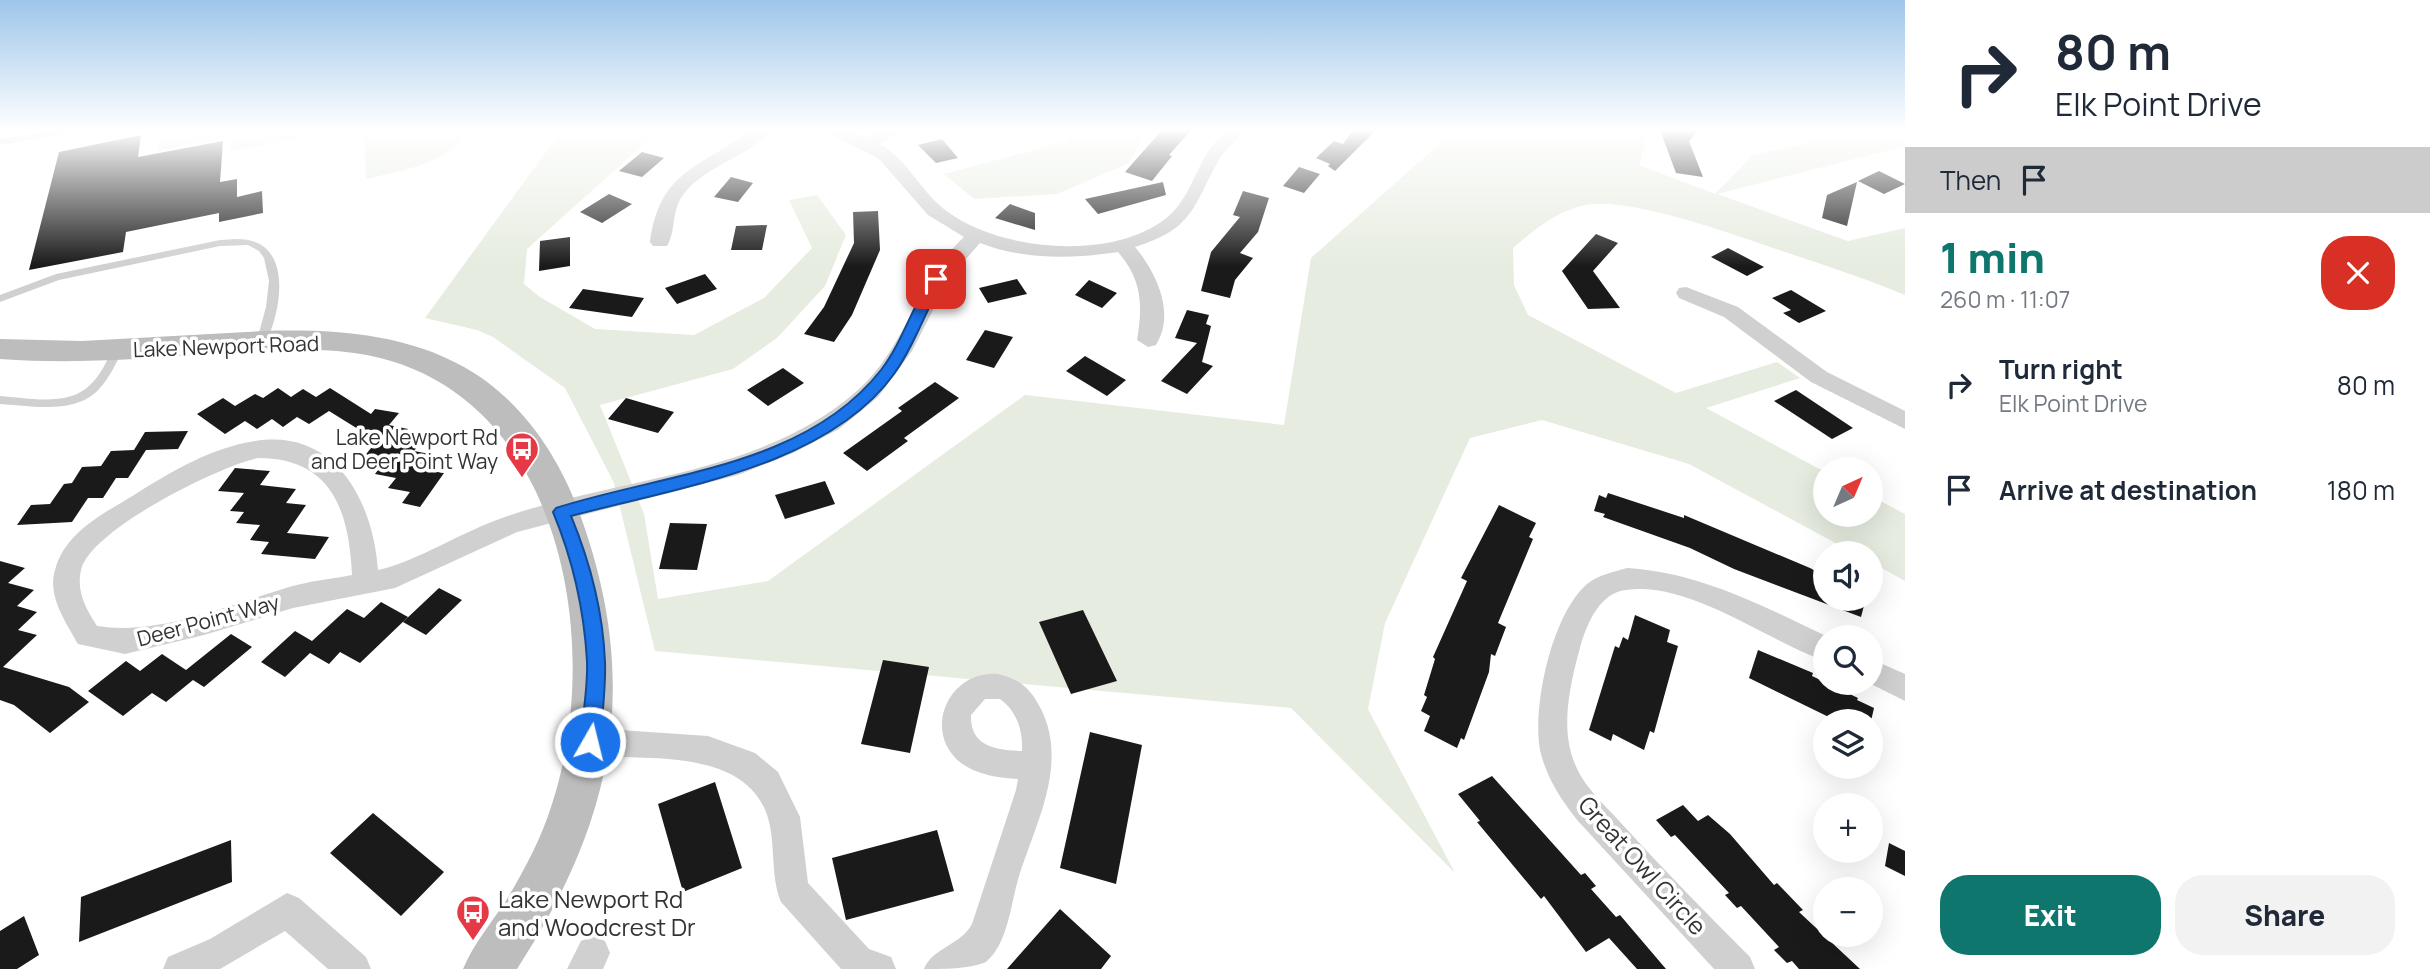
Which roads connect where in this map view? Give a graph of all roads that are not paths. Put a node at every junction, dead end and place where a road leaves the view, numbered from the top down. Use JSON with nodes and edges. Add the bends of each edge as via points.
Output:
{"nodes":[{"id":1,"x":691,"y":175,"type":"edge"},
{"id":2,"x":903,"y":175,"type":"edge"},
{"id":3,"x":1203,"y":175,"type":"edge"},
{"id":4,"x":977,"y":235,"type":"junction"},
{"id":5,"x":660,"y":242,"type":"dead end"},
{"id":6,"x":1122,"y":245,"type":"junction"},
{"id":7,"x":1686,"y":293,"type":"dead end"},
{"id":8,"x":0,"y":299,"type":"edge"},
{"id":9,"x":262,"y":340,"type":"junction"},
{"id":10,"x":1148,"y":340,"type":"dead end"},
{"id":11,"x":0,"y":349,"type":"edge"},
{"id":12,"x":118,"y":350,"type":"junction"},
{"id":13,"x":0,"y":400,"type":"edge"},
{"id":14,"x":1905,"y":421,"type":"edge"},
{"id":15,"x":562,"y":512,"type":"junction"},
{"id":16,"x":366,"y":584,"type":"junction"},
{"id":17,"x":1813,"y":643,"type":"edge"},
{"id":18,"x":1883,"y":677,"type":"edge"},
{"id":19,"x":1905,"y":688,"type":"edge"},
{"id":20,"x":590,"y":742,"type":"junction"},
{"id":21,"x":1035,"y":766,"type":"dead end"},
{"id":22,"x":180,"y":969,"type":"edge"},
{"id":23,"x":354,"y":969,"type":"edge"},
{"id":24,"x":488,"y":969,"type":"edge"},
{"id":25,"x":879,"y":969,"type":"edge"},
{"id":26,"x":941,"y":969,"type":"edge"},
{"id":27,"x":1738,"y":969,"type":"edge"}],
"edges":[{"from":1,"to":5,"type":"street","via":[[664,211]]},
{"from":2,"to":4,"type":"street","via":[[930,208]]},
{"from":3,"to":6,"type":"street","via":[[1182,214],[1151,235]]},
{"from":4,"to":6,"type":"street","via":[[1058,251]]},
{"from":4,"to":15,"type":"street","name":"Deer Point Way","via":[[944,267],[888,370],[869,393],[833,422],[773,454],[738,466]]},
{"from":6,"to":10,"type":"street","via":[[1140,264],[1153,291]]},
{"from":7,"to":14,"type":"street","via":[[1731,312],[1819,377]]},
{"from":8,"to":9,"type":"lane","via":[[56,277],[244,241],[256,244],[271,261],[271,317]]},
{"from":9,"to":12,"type":"street","name":"Lake Newport Road"},
{"from":9,"to":15,"type":"street","name":"Lake Newport Road","via":[[384,349],[454,377],[485,397],[528,442]]},
{"from":11,"to":12,"type":"street","name":"Lake Newport Road"},
{"from":12,"to":13,"type":"lane","via":[[99,382],[83,397],[71,401]]},
{"from":15,"to":16,"type":"street","name":"Deer Point Way","via":[[512,524],[395,577]]},
{"from":15,"to":20,"type":"street","name":"Lake Newport Road","via":[[578,552],[590,605],[596,663]]},
{"from":16,"to":16,"type":"street","name":"Deer Point Way","via":[[293,597],[125,642],[88,636],[67,599],[67,571],[76,552],[103,527],[180,478],[221,458],[258,449],[286,449],[317,462],[336,480],[353,505]]},
{"from":17,"to":27,"type":"street","name":"Great Owl Circle","via":[[1741,607],[1680,587],[1643,579],[1607,584],[1587,602],[1569,635],[1550,716],[1560,766],[1583,803]]},
{"from":18,"to":19,"type":"street"},
{"from":20,"to":24,"type":"street","name":"Lake Newport Road","via":[[554,857]]},
{"from":20,"to":25,"type":"street","via":[[708,750],[744,764],[767,782],[784,817],[793,890],[859,964]]},
{"from":21,"to":26,"type":"street","via":[[981,943]]},
{"from":22,"to":23,"type":"street","via":[[222,951],[287,910]]}]}
